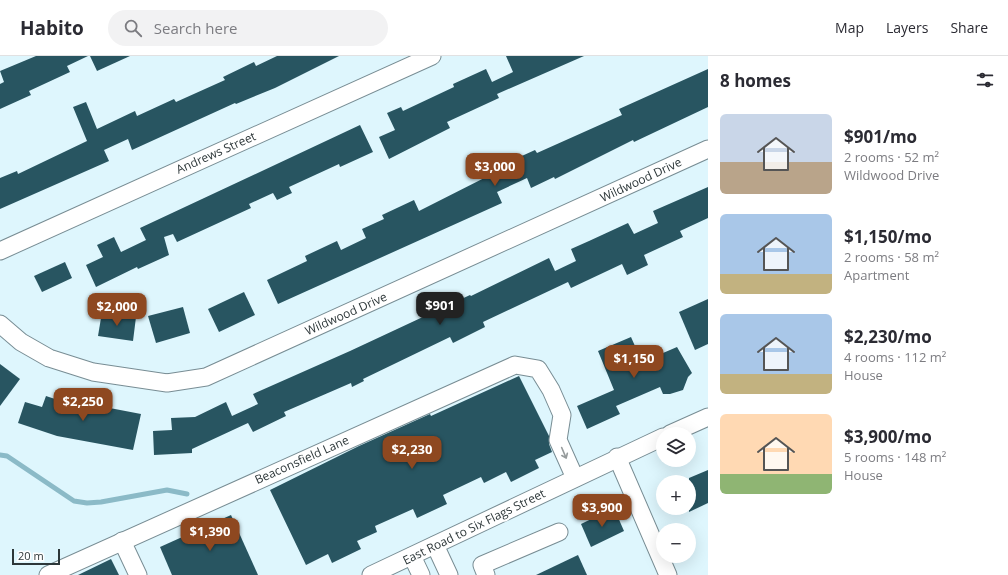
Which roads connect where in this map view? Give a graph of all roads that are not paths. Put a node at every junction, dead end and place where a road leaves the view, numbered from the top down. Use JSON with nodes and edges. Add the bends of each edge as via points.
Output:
{"nodes":[{"id":1,"x":432,"y":56,"type":"edge"},
{"id":2,"x":708,"y":149,"type":"edge"},
{"id":3,"x":0,"y":251,"type":"edge"},
{"id":4,"x":0,"y":324,"type":"edge"},
{"id":5,"x":708,"y":417,"type":"edge"},
{"id":6,"x":686,"y":427,"type":"edge"},
{"id":7,"x":656,"y":440,"type":"edge"},
{"id":8,"x":617,"y":458,"type":"junction"},
{"id":9,"x":574,"y":478,"type":"junction"},
{"id":10,"x":559,"y":532,"type":"dead end"},
{"id":11,"x":122,"y":541,"type":"junction"},
{"id":12,"x":435,"y":545,"type":"junction"},
{"id":13,"x":412,"y":556,"type":"junction"},
{"id":14,"x":48,"y":575,"type":"edge"},
{"id":15,"x":138,"y":575,"type":"edge"},
{"id":16,"x":371,"y":575,"type":"edge"},
{"id":17,"x":421,"y":575,"type":"edge"},
{"id":18,"x":449,"y":575,"type":"edge"},
{"id":19,"x":486,"y":575,"type":"edge"},
{"id":20,"x":668,"y":575,"type":"edge"}],
"edges":[{"from":1,"to":3,"type":"street","name":"Andrews Street"},
{"from":2,"to":4,"type":"street","name":"Wildwood Drive","via":[[206,377],[166,383],[93,372],[49,358],[21,342]]},
{"from":5,"to":6,"type":"street"},
{"from":7,"to":8,"type":"street","name":"East Road to Six Flags Street"},
{"from":8,"to":9,"type":"street","name":"East Road to Six Flags Street"},
{"from":8,"to":20,"type":"street"},
{"from":11,"to":9,"type":"street","name":"Beaconsfield Lane","one_way":true,"via":[[515,365],[538,369],[551,390],[562,415],[558,440]]},
{"from":9,"to":12,"type":"street","name":"East Road to Six Flags Street"},
{"from":10,"to":19,"type":"street","via":[[482,565]]},
{"from":11,"to":14,"type":"street","name":"Beaconsfield Lane"},
{"from":11,"to":15,"type":"street"},
{"from":12,"to":13,"type":"street","name":"East Road to Six Flags Street"},
{"from":12,"to":18,"type":"street"},
{"from":13,"to":16,"type":"street","name":"East Road to Six Flags Street"},
{"from":13,"to":17,"type":"street"}]}
